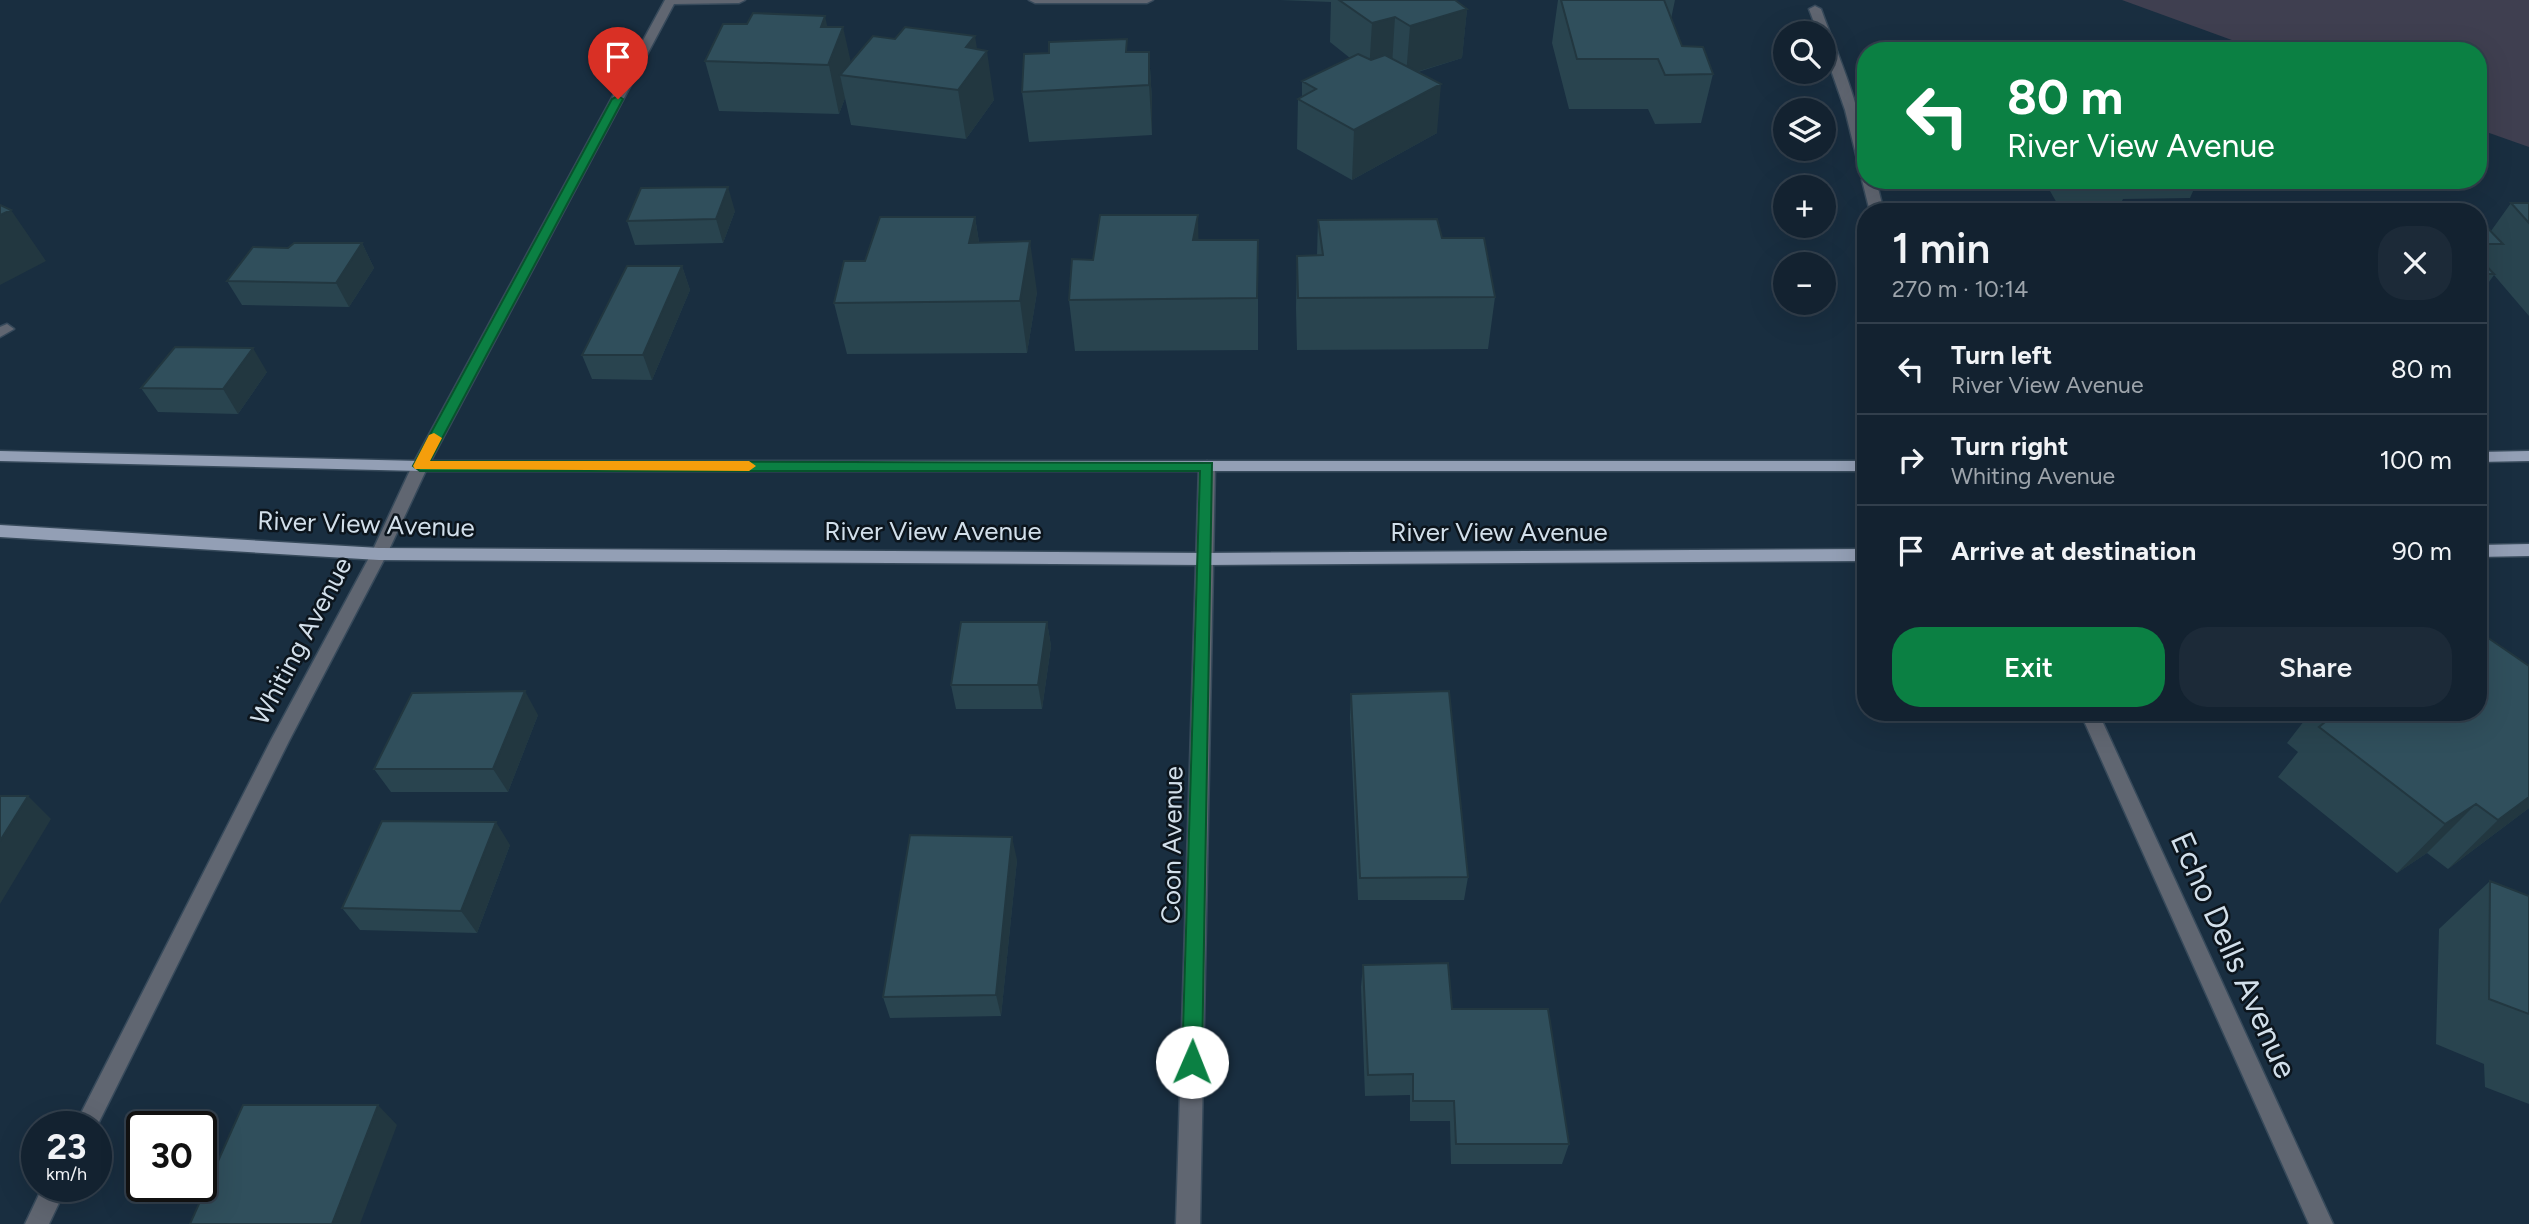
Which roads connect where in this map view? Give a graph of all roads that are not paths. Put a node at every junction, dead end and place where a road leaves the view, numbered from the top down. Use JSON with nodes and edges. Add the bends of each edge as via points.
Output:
{"nodes":[{"id":1,"x":739,"y":0,"type":"edge"},
{"id":2,"x":1035,"y":0,"type":"edge"},
{"id":3,"x":1147,"y":0,"type":"edge"},
{"id":4,"x":671,"y":1,"type":"edge"},
{"id":5,"x":1815,"y":9,"type":"dead end"},
{"id":6,"x":1857,"y":135,"type":"edge"},
{"id":7,"x":0,"y":456,"type":"edge"},
{"id":8,"x":2529,"y":456,"type":"edge"},
{"id":9,"x":2487,"y":457,"type":"edge"},
{"id":10,"x":420,"y":466,"type":"junction"},
{"id":11,"x":1207,"y":466,"type":"junction"},
{"id":12,"x":1857,"y":466,"type":"edge"},
{"id":13,"x":0,"y":531,"type":"edge"},
{"id":14,"x":2529,"y":550,"type":"edge"},
{"id":15,"x":2487,"y":551,"type":"edge"},
{"id":16,"x":379,"y":554,"type":"junction"},
{"id":17,"x":1857,"y":555,"type":"edge"},
{"id":18,"x":1205,"y":559,"type":"junction"},
{"id":19,"x":2094,"y":721,"type":"edge"},
{"id":20,"x":93,"y":1111,"type":"edge"},
{"id":21,"x":48,"y":1202,"type":"edge"},
{"id":22,"x":37,"y":1224,"type":"edge"},
{"id":23,"x":1188,"y":1224,"type":"edge"},
{"id":24,"x":2321,"y":1224,"type":"edge"}],
"edges":[{"from":1,"to":4,"type":"street"},
{"from":2,"to":3,"type":"street"},
{"from":4,"to":10,"type":"street","name":"Whiting Avenue"},
{"from":5,"to":6,"type":"street"},
{"from":7,"to":10,"type":"main road"},
{"from":8,"to":9,"type":"main road"},
{"from":10,"to":11,"type":"main road"},
{"from":10,"to":16,"type":"street","name":"Whiting Avenue"},
{"from":11,"to":12,"type":"main road"},
{"from":11,"to":18,"type":"street","name":"Coon Avenue"},
{"from":13,"to":16,"type":"main road","name":"River View Avenue"},
{"from":14,"to":15,"type":"main road"},
{"from":16,"to":18,"type":"main road","name":"River View Avenue"},
{"from":16,"to":20,"type":"street","name":"Whiting Avenue"},
{"from":17,"to":18,"type":"main road","name":"River View Avenue"},
{"from":18,"to":23,"type":"street","name":"Coon Avenue"},
{"from":19,"to":24,"type":"street","name":"Echo Dells Avenue"},
{"from":21,"to":22,"type":"street"}]}
